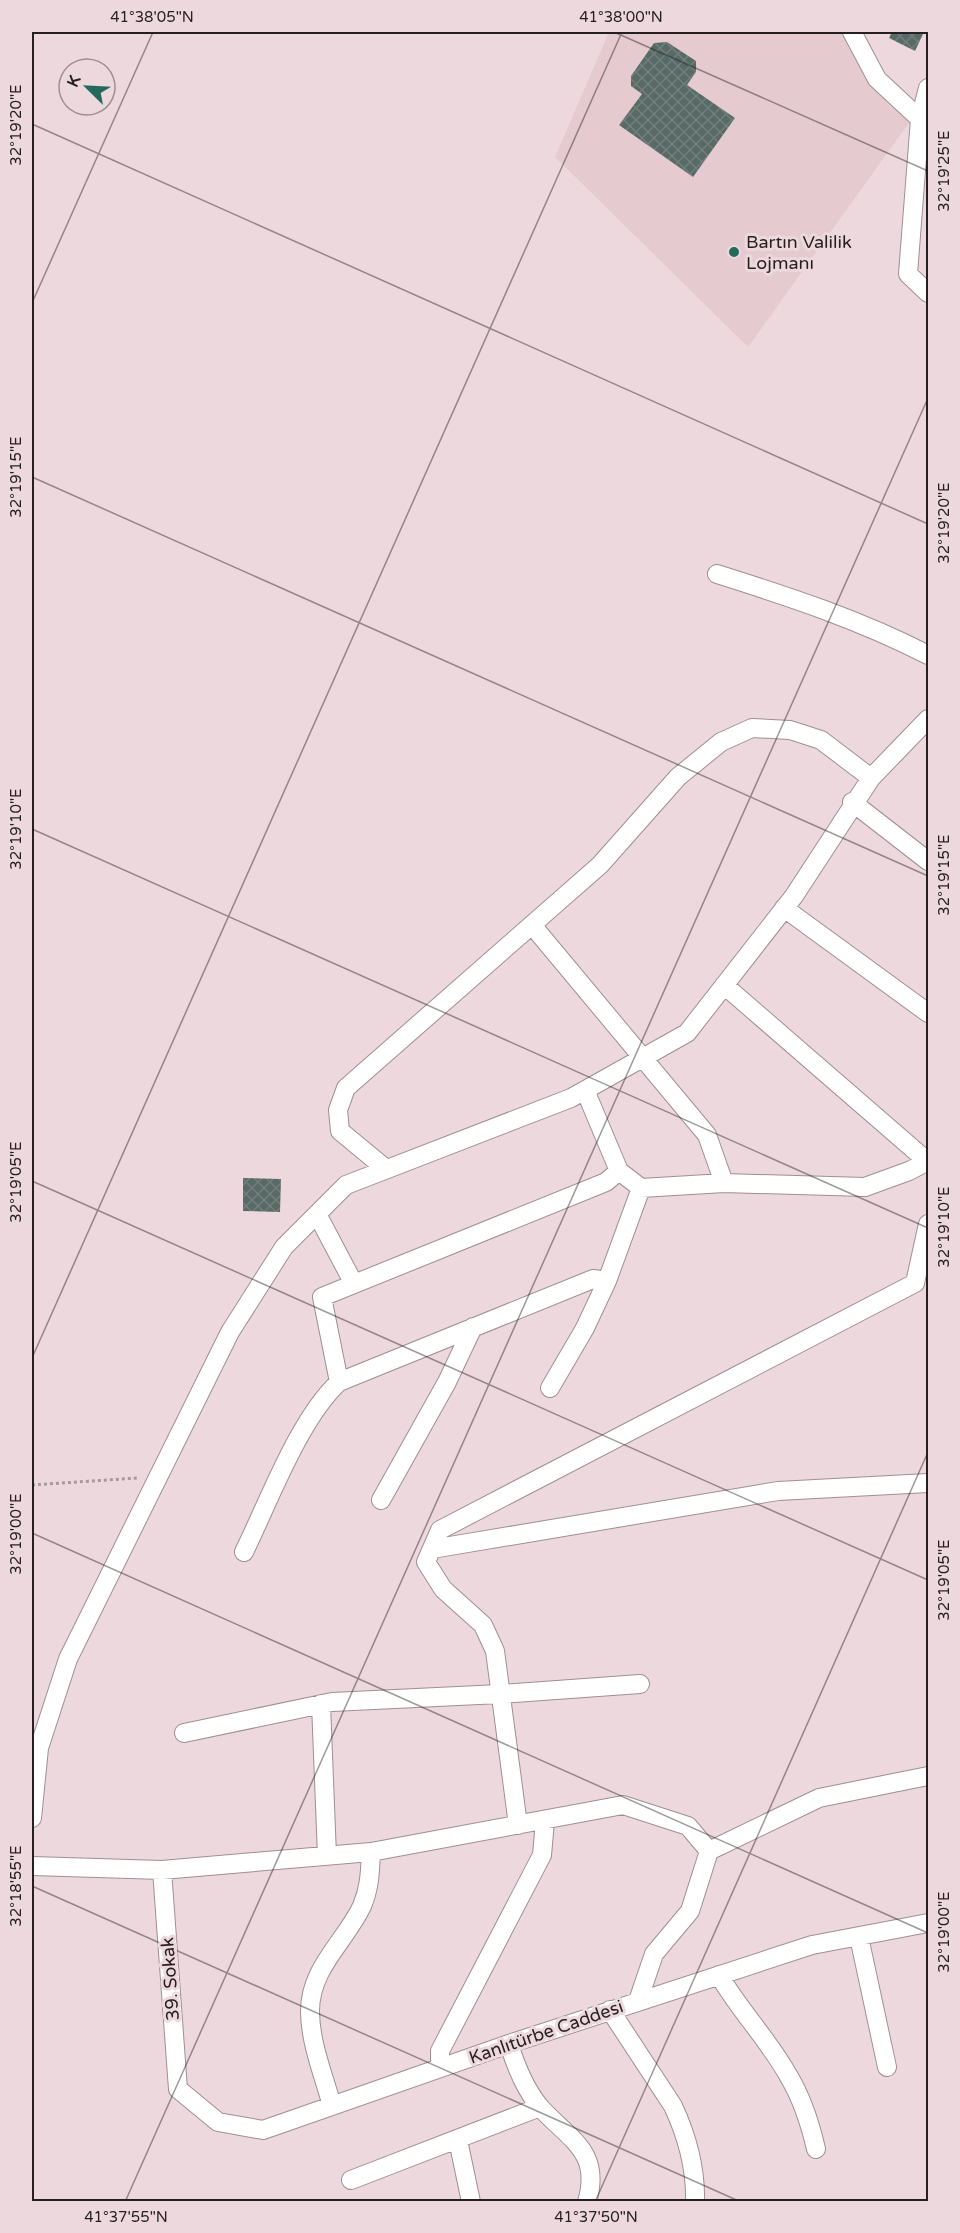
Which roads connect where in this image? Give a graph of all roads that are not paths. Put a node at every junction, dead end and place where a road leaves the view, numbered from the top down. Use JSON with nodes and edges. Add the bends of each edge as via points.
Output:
{"nodes":[{"id":1,"x":852,"y":32,"type":"edge"},
{"id":2,"x":928,"y":88,"type":"edge"},
{"id":3,"x":924,"y":120,"type":"edge"},
{"id":4,"x":928,"y":293,"type":"edge"},
{"id":5,"x":717,"y":574,"type":"dead end"},
{"id":6,"x":928,"y":655,"type":"edge"},
{"id":7,"x":928,"y":719,"type":"edge"},
{"id":8,"x":871,"y":778,"type":"junction"},
{"id":9,"x":852,"y":802,"type":"junction"},
{"id":10,"x":928,"y":861,"type":"edge"},
{"id":11,"x":784,"y":908,"type":"junction"},
{"id":12,"x":532,"y":925,"type":"junction"},
{"id":13,"x":724,"y":985,"type":"junction"},
{"id":14,"x":928,"y":1013,"type":"edge"},
{"id":15,"x":644,"y":1057,"type":"junction"},
{"id":16,"x":585,"y":1090,"type":"junction"},
{"id":17,"x":928,"y":1161,"type":"edge"},
{"id":18,"x":386,"y":1169,"type":"junction"},
{"id":19,"x":619,"y":1171,"type":"junction"},
{"id":20,"x":724,"y":1183,"type":"junction"},
{"id":21,"x":641,"y":1188,"type":"junction"},
{"id":22,"x":317,"y":1214,"type":"junction"},
{"id":23,"x":928,"y":1224,"type":"edge"},
{"id":24,"x":607,"y":1281,"type":"junction"},
{"id":25,"x":354,"y":1284,"type":"junction"},
{"id":26,"x":473,"y":1327,"type":"junction"},
{"id":27,"x":339,"y":1382,"type":"junction"},
{"id":28,"x":550,"y":1388,"type":"dead end"},
{"id":29,"x":928,"y":1483,"type":"edge"},
{"id":30,"x":381,"y":1500,"type":"dead end"},
{"id":31,"x":432,"y":1549,"type":"junction"},
{"id":32,"x":244,"y":1552,"type":"dead end"},
{"id":33,"x":640,"y":1684,"type":"dead end"},
{"id":34,"x":500,"y":1694,"type":"junction"},
{"id":35,"x":321,"y":1704,"type":"junction"},
{"id":36,"x":184,"y":1733,"type":"dead end"},
{"id":37,"x":928,"y":1776,"type":"edge"},
{"id":38,"x":32,"y":1818,"type":"edge"},
{"id":39,"x":544,"y":1821,"type":"junction"},
{"id":40,"x":518,"y":1825,"type":"junction"},
{"id":41,"x":709,"y":1851,"type":"junction"},
{"id":42,"x":370,"y":1852,"type":"junction"},
{"id":43,"x":327,"y":1856,"type":"junction"},
{"id":44,"x":32,"y":1866,"type":"edge"},
{"id":45,"x":162,"y":1870,"type":"junction"},
{"id":46,"x":928,"y":1923,"type":"edge"},
{"id":47,"x":859,"y":1937,"type":"junction"},
{"id":48,"x":719,"y":1975,"type":"junction"},
{"id":49,"x":638,"y":2001,"type":"junction"},
{"id":50,"x":610,"y":2010,"type":"junction"},
{"id":51,"x":509,"y":2044,"type":"junction"},
{"id":52,"x":887,"y":2067,"type":"dead end"},
{"id":53,"x":440,"y":2068,"type":"junction"},
{"id":54,"x":178,"y":2089,"type":"joint"},
{"id":55,"x":332,"y":2106,"type":"junction"},
{"id":56,"x":540,"y":2107,"type":"junction"},
{"id":57,"x":458,"y":2140,"type":"junction"},
{"id":58,"x":816,"y":2149,"type":"dead end"},
{"id":59,"x":351,"y":2180,"type":"dead end"},
{"id":60,"x":471,"y":2202,"type":"edge"},
{"id":61,"x":587,"y":2202,"type":"edge"},
{"id":62,"x":695,"y":2202,"type":"edge"}],
"edges":[{"from":1,"to":3,"type":"street","via":[[877,79]]},
{"from":2,"to":3,"type":"street"},
{"from":3,"to":4,"type":"street","via":[[908,274]]},
{"from":5,"to":6,"type":"street","via":[[815,604]]},
{"from":7,"to":8,"type":"street"},
{"from":8,"to":9,"type":"street"},
{"from":8,"to":12,"type":"street","via":[[836,749],[806,734],[765,727],[736,734],[692,763],[600,865]]},
{"from":9,"to":10,"type":"street"},
{"from":9,"to":11,"type":"street"},
{"from":11,"to":13,"type":"street"},
{"from":11,"to":14,"type":"street"},
{"from":12,"to":15,"type":"street"},
{"from":12,"to":18,"type":"street","via":[[346,1088],[338,1110],[340,1131]]},
{"from":13,"to":15,"type":"street","via":[[687,1033]]},
{"from":13,"to":17,"type":"street"},
{"from":15,"to":16,"type":"street"},
{"from":15,"to":20,"type":"street","via":[[707,1135]]},
{"from":16,"to":18,"type":"street"},
{"from":16,"to":19,"type":"street"},
{"from":17,"to":20,"type":"street","via":[[865,1187]]},
{"from":18,"to":22,"type":"street","via":[[346,1185]]},
{"from":19,"to":21,"type":"street"},
{"from":19,"to":25,"type":"street","via":[[606,1182]]},
{"from":20,"to":21,"type":"street"},
{"from":21,"to":24,"type":"street"},
{"from":22,"to":25,"type":"street"},
{"from":22,"to":38,"type":"street","via":[[284,1247],[230,1332],[68,1659],[39,1748]]},
{"from":23,"to":31,"type":"street","via":[[915,1283],[440,1530]]},
{"from":24,"to":26,"type":"street","via":[[593,1279]]},
{"from":24,"to":28,"type":"street"},
{"from":25,"to":27,"type":"street","via":[[322,1297]]},
{"from":26,"to":27,"type":"street"},
{"from":26,"to":30,"type":"street"},
{"from":27,"to":32,"type":"street","via":[[323,1397],[305,1426]]},
{"from":29,"to":31,"type":"street","via":[[778,1491]]},
{"from":31,"to":34,"type":"street","via":[[426,1562],[443,1588],[483,1624],[495,1651]]},
{"from":33,"to":34,"type":"street"},
{"from":34,"to":35,"type":"street"},
{"from":34,"to":40,"type":"street"},
{"from":35,"to":36,"type":"street"},
{"from":35,"to":43,"type":"street"},
{"from":37,"to":41,"type":"street","via":[[819,1798]]},
{"from":39,"to":40,"type":"street"},
{"from":39,"to":41,"type":"street","via":[[623,1805],[688,1826]]},
{"from":39,"to":53,"type":"street","via":[[542,1855],[441,2051]]},
{"from":40,"to":42,"type":"street"},
{"from":41,"to":49,"type":"street","via":[[690,1911],[654,1954]]},
{"from":42,"to":43,"type":"street"},
{"from":42,"to":55,"type":"street","via":[[370,1882],[361,1907],[320,1969],[310,2012]]},
{"from":43,"to":45,"type":"street"},
{"from":44,"to":45,"type":"street"},
{"from":45,"to":54,"type":"street","name":"39. Sokak"},
{"from":46,"to":47,"type":"street","name":"Kanlıtürbe Caddesi"},
{"from":47,"to":48,"type":"street","name":"Kanlıtürbe Caddesi","via":[[812,1945]]},
{"from":47,"to":52,"type":"street"},
{"from":48,"to":49,"type":"street","name":"Kanlıtürbe Caddesi"},
{"from":48,"to":58,"type":"street","via":[[788,2073]]},
{"from":49,"to":50,"type":"street","name":"Kanlıtürbe Caddesi"},
{"from":50,"to":51,"type":"street","name":"Kanlıtürbe Caddesi"},
{"from":50,"to":62,"type":"street","via":[[681,2121],[691,2155]]},
{"from":51,"to":53,"type":"street","name":"Kanlıtürbe Caddesi"},
{"from":51,"to":56,"type":"street","via":[[524,2085]]},
{"from":53,"to":55,"type":"street","name":"Kanlıtürbe Caddesi"},
{"from":54,"to":55,"type":"street","name":"Kanlıtürbe Caddesi","via":[[218,2122],[263,2130]]},
{"from":56,"to":57,"type":"street"},
{"from":56,"to":61,"type":"street","via":[[577,2142],[590,2163],[593,2182]]},
{"from":57,"to":59,"type":"street"},
{"from":57,"to":60,"type":"street"}]}
